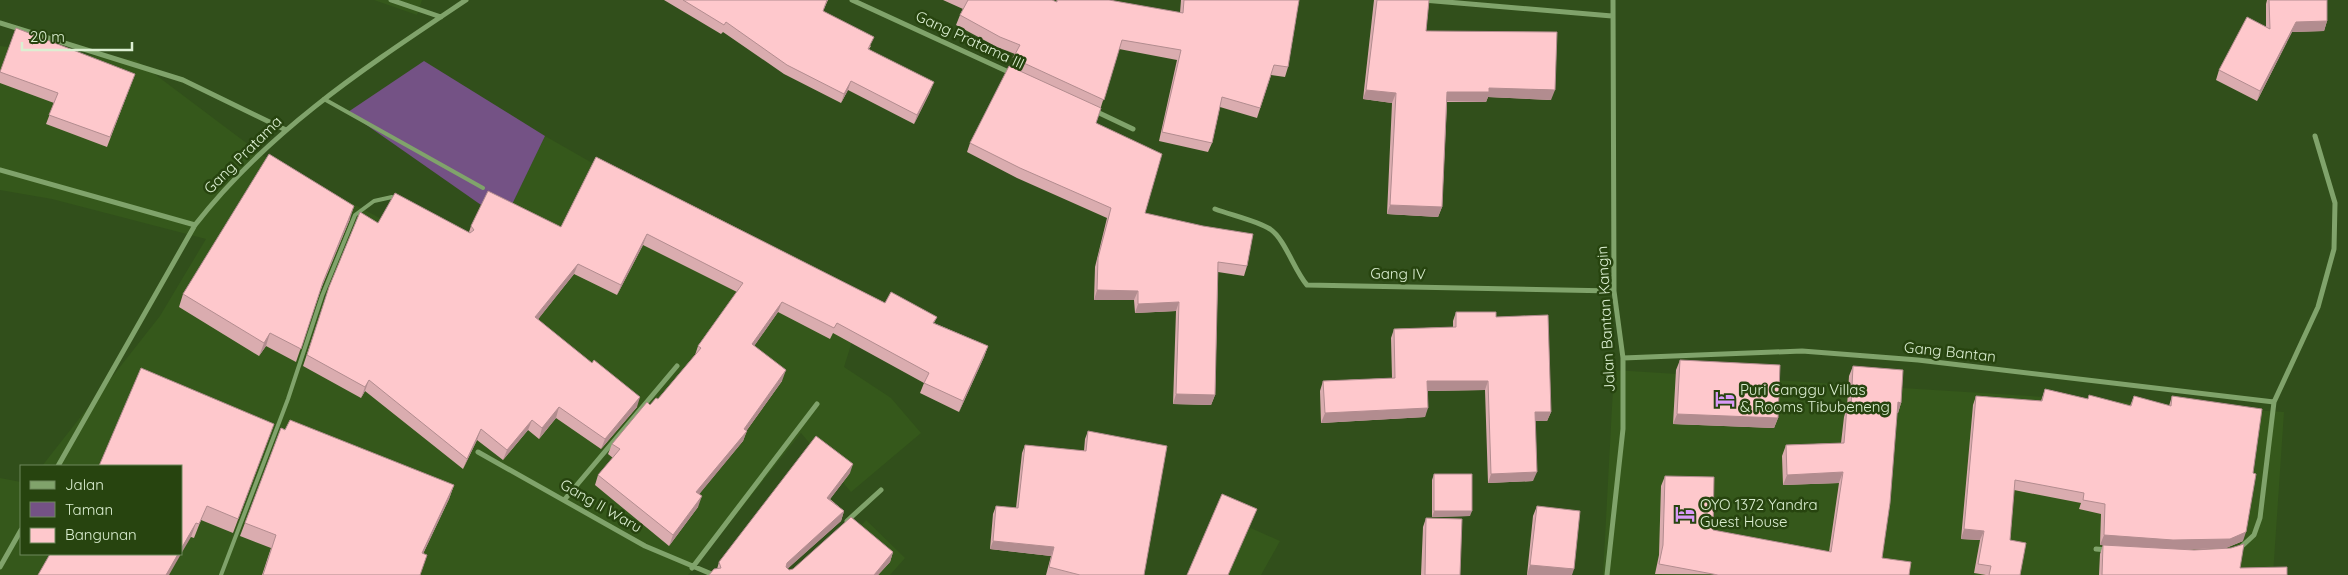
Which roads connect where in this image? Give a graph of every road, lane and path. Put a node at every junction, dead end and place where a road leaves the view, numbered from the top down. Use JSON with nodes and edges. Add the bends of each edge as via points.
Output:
{"nodes":[{"id":1,"x":391,"y":0,"type":"edge"},
{"id":2,"x":466,"y":0,"type":"edge"},
{"id":3,"x":852,"y":0,"type":"edge"},
{"id":4,"x":1423,"y":0,"type":"edge"},
{"id":5,"x":1434,"y":0,"type":"edge"},
{"id":6,"x":1613,"y":0,"type":"edge"},
{"id":7,"x":1612,"y":16,"type":"junction"},
{"id":8,"x":441,"y":17,"type":"junction"},
{"id":9,"x":0,"y":23,"type":"edge"},
{"id":10,"x":1015,"y":75,"type":"edge"},
{"id":11,"x":324,"y":99,"type":"junction"},
{"id":12,"x":1088,"y":108,"type":"edge"},
{"id":13,"x":1133,"y":129,"type":"dead end"},
{"id":14,"x":286,"y":130,"type":"junction"},
{"id":15,"x":2315,"y":136,"type":"dead end"},
{"id":16,"x":0,"y":170,"type":"edge"},
{"id":17,"x":483,"y":188,"type":"dead end"},
{"id":18,"x":399,"y":200,"type":"edge"},
{"id":19,"x":1215,"y":209,"type":"dead end"},
{"id":20,"x":195,"y":225,"type":"junction"},
{"id":21,"x":1614,"y":291,"type":"junction"},
{"id":22,"x":1622,"y":358,"type":"junction"},
{"id":23,"x":677,"y":366,"type":"dead end"},
{"id":24,"x":2274,"y":402,"type":"junction"},
{"id":25,"x":817,"y":404,"type":"dead end"},
{"id":26,"x":478,"y":452,"type":"edge"},
{"id":27,"x":59,"y":465,"type":"edge"},
{"id":28,"x":881,"y":490,"type":"dead end"},
{"id":29,"x":565,"y":499,"type":"junction"},
{"id":30,"x":845,"y":522,"type":"edge"},
{"id":31,"x":20,"y":532,"type":"edge"},
{"id":32,"x":2096,"y":549,"type":"dead end"},
{"id":33,"x":2114,"y":550,"type":"edge"},
{"id":34,"x":2232,"y":551,"type":"edge"},
{"id":35,"x":0,"y":567,"type":"edge"},
{"id":36,"x":692,"y":568,"type":"junction"},
{"id":37,"x":221,"y":575,"type":"edge"},
{"id":38,"x":714,"y":575,"type":"edge"},
{"id":39,"x":1607,"y":575,"type":"edge"}],
"edges":[{"from":1,"to":8,"type":"street"},
{"from":2,"to":8,"type":"street","name":"Gang Pratama"},
{"from":3,"to":10,"type":"street","name":"Gang Pratama III"},
{"from":4,"to":5,"type":"street"},
{"from":5,"to":7,"type":"street"},
{"from":6,"to":7,"type":"street","name":"Jalan Bantan Kangin"},
{"from":7,"to":21,"type":"street","name":"Jalan Bantan Kangin"},
{"from":8,"to":11,"type":"street","name":"Gang Pratama"},
{"from":9,"to":14,"type":"street","via":[[183,80]]},
{"from":11,"to":14,"type":"street","name":"Gang Pratama"},
{"from":11,"to":17,"type":"lane"},
{"from":12,"to":13,"type":"street"},
{"from":14,"to":20,"type":"street","name":"Gang Pratama","via":[[224,189]]},
{"from":15,"to":24,"type":"street","via":[[2335,203],[2334,249],[2318,307]]},
{"from":16,"to":20,"type":"street"},
{"from":18,"to":37,"type":"lane","via":[[392,197],[374,201],[355,215],[322,296],[288,399]]},
{"from":19,"to":21,"type":"street","name":"Gang IV","via":[[1270,230],[1278,237],[1306,284]]},
{"from":20,"to":27,"type":"street","name":"Gang Pratama"},
{"from":21,"to":22,"type":"street","name":"Jalan Bantan Kangin"},
{"from":22,"to":24,"type":"street","name":"Gang Bantan","via":[[1802,351],[1918,360]]},
{"from":22,"to":39,"type":"street","name":"Jalan Bantan Kangin","via":[[1623,429]]},
{"from":23,"to":29,"type":"street"},
{"from":24,"to":34,"type":"street","via":[[2260,518],[2254,536]]},
{"from":25,"to":36,"type":"street"},
{"from":26,"to":29,"type":"street","name":"Gang II Waru"},
{"from":28,"to":30,"type":"street"},
{"from":29,"to":36,"type":"street","name":"Gang II Waru","via":[[646,546]]},
{"from":31,"to":35,"type":"street"},
{"from":32,"to":33,"type":"street"},
{"from":36,"to":38,"type":"street","name":"Gang II Waru"}]}
